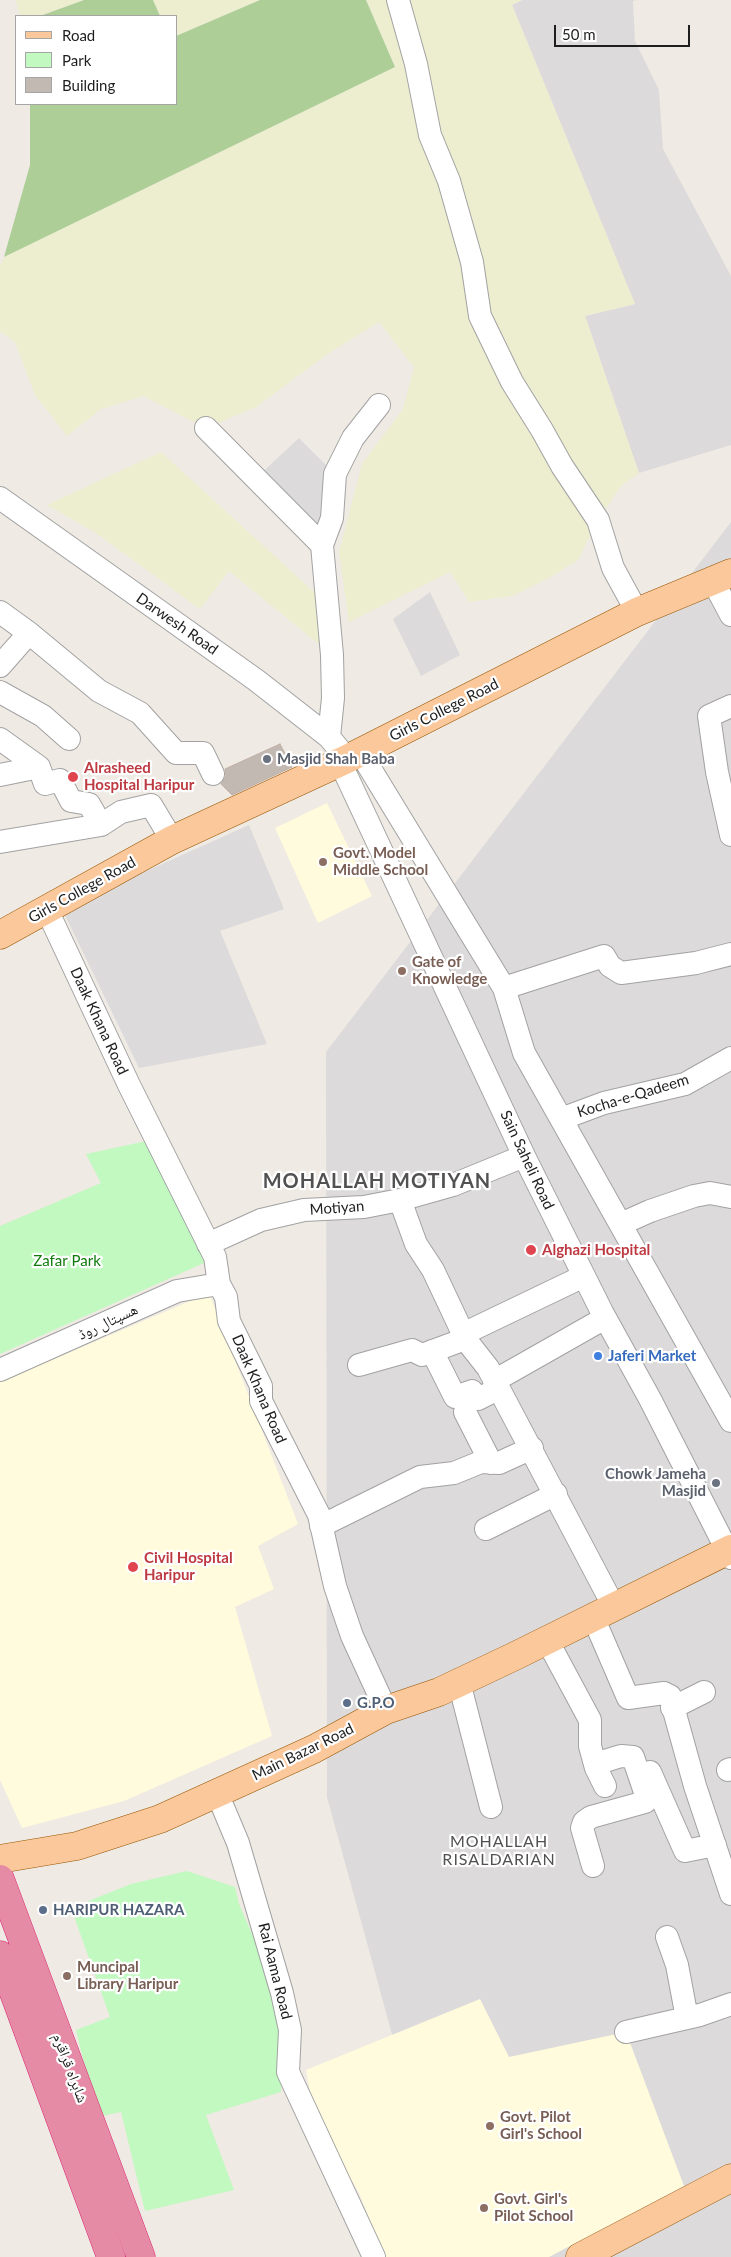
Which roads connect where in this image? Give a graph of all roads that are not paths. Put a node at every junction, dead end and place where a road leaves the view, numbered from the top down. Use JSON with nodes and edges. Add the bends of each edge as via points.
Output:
{"nodes":[{"id":1,"x":398,"y":0,"type":"edge"},
{"id":2,"x":379,"y":405,"type":"dead end"},
{"id":3,"x":206,"y":428,"type":"dead end"},
{"id":4,"x":0,"y":498,"type":"edge"},
{"id":5,"x":322,"y":545,"type":"junction"},
{"id":6,"x":722,"y":577,"type":"edge"},
{"id":7,"x":637,"y":612,"type":"junction"},
{"id":8,"x":0,"y":613,"type":"edge"},
{"id":9,"x":731,"y":615,"type":"edge"},
{"id":10,"x":29,"y":633,"type":"junction"},
{"id":11,"x":0,"y":666,"type":"edge"},
{"id":12,"x":0,"y":692,"type":"edge"},
{"id":13,"x":731,"y":706,"type":"edge"},
{"id":14,"x":329,"y":737,"type":"junction"},
{"id":15,"x":70,"y":739,"type":"dead end"},
{"id":16,"x":0,"y":740,"type":"edge"},
{"id":17,"x":349,"y":758,"type":"junction"},
{"id":18,"x":39,"y":767,"type":"junction"},
{"id":19,"x":213,"y":774,"type":"dead end"},
{"id":20,"x":0,"y":775,"type":"edge"},
{"id":21,"x":101,"y":825,"type":"junction"},
{"id":22,"x":731,"y":830,"type":"edge"},
{"id":23,"x":172,"y":840,"type":"junction"},
{"id":24,"x":0,"y":842,"type":"edge"},
{"id":25,"x":47,"y":910,"type":"junction"},
{"id":26,"x":0,"y":935,"type":"edge"},
{"id":27,"x":731,"y":954,"type":"edge"},
{"id":28,"x":504,"y":988,"type":"junction"},
{"id":29,"x":731,"y":1058,"type":"edge"},
{"id":30,"x":561,"y":1119,"type":"junction"},
{"id":31,"x":524,"y":1156,"type":"junction"},
{"id":32,"x":731,"y":1197,"type":"edge"},
{"id":33,"x":400,"y":1200,"type":"junction"},
{"id":34,"x":621,"y":1224,"type":"junction"},
{"id":35,"x":208,"y":1244,"type":"junction"},
{"id":36,"x":584,"y":1276,"type":"junction"},
{"id":37,"x":219,"y":1284,"type":"junction"},
{"id":38,"x":605,"y":1318,"type":"junction"},
{"id":39,"x":463,"y":1334,"type":"junction"},
{"id":40,"x":432,"y":1351,"type":"junction"},
{"id":41,"x":359,"y":1365,"type":"dead end"},
{"id":42,"x":0,"y":1370,"type":"edge"},
{"id":43,"x":496,"y":1385,"type":"junction"},
{"id":44,"x":466,"y":1412,"type":"dead end"},
{"id":45,"x":731,"y":1421,"type":"edge"},
{"id":46,"x":532,"y":1448,"type":"junction"},
{"id":47,"x":490,"y":1463,"type":"junction"},
{"id":48,"x":556,"y":1494,"type":"junction"},
{"id":49,"x":322,"y":1526,"type":"junction"},
{"id":50,"x":486,"y":1529,"type":"dead end"},
{"id":51,"x":729,"y":1553,"type":"edge"},
{"id":52,"x":604,"y":1612,"type":"junction"},
{"id":53,"x":547,"y":1640,"type":"junction"},
{"id":54,"x":459,"y":1682,"type":"junction"},
{"id":55,"x":704,"y":1692,"type":"dead end"},
{"id":56,"x":672,"y":1708,"type":"junction"},
{"id":57,"x":386,"y":1710,"type":"junction"},
{"id":58,"x":635,"y":1759,"type":"junction"},
{"id":59,"x":595,"y":1764,"type":"junction"},
{"id":60,"x":605,"y":1786,"type":"dead end"},
{"id":61,"x":217,"y":1793,"type":"junction"},
{"id":62,"x":491,"y":1807,"type":"dead end"},
{"id":63,"x":721,"y":1849,"type":"edge"},
{"id":64,"x":0,"y":1859,"type":"edge"},
{"id":65,"x":593,"y":1866,"type":"dead end"},
{"id":66,"x":0,"y":1879,"type":"edge"},
{"id":67,"x":731,"y":1894,"type":"edge"},
{"id":68,"x":667,"y":1938,"type":"dead end"},
{"id":69,"x":0,"y":1955,"type":"edge"},
{"id":70,"x":731,"y":2005,"type":"edge"},
{"id":71,"x":687,"y":2018,"type":"junction"},
{"id":72,"x":626,"y":2032,"type":"dead end"},
{"id":73,"x":731,"y":2178,"type":"edge"},
{"id":74,"x":595,"y":2253,"type":"edge"},
{"id":75,"x":111,"y":2257,"type":"edge"},
{"id":76,"x":141,"y":2257,"type":"edge"},
{"id":77,"x":374,"y":2257,"type":"edge"}],
"edges":[{"from":1,"to":7,"type":"street","via":[[416,64],[430,135],[449,181],[472,262],[480,316],[512,382],[598,520],[613,568]]},
{"from":2,"to":5,"type":"street","via":[[353,438],[335,474],[332,518]]},
{"from":3,"to":5,"type":"street"},
{"from":4,"to":14,"type":"street","name":"Darwesh Road","via":[[256,680]]},
{"from":5,"to":14,"type":"street","via":[[332,655],[333,698]]},
{"from":6,"to":7,"type":"main road","name":"Girls College Road"},
{"from":6,"to":9,"type":"street"},
{"from":7,"to":17,"type":"main road","name":"Girls College Road"},
{"from":8,"to":10,"type":"street"},
{"from":10,"to":11,"type":"street"},
{"from":10,"to":19,"type":"street","via":[[99,691],[140,713],[176,753],[203,753]]},
{"from":12,"to":15,"type":"street","via":[[43,716]]},
{"from":13,"to":22,"type":"street","via":[[710,716],[717,772]]},
{"from":14,"to":17,"type":"street","name":"Darwesh Road"},
{"from":16,"to":18,"type":"street"},
{"from":17,"to":23,"type":"main road","name":"Girls College Road"},
{"from":17,"to":28,"type":"street"},
{"from":17,"to":31,"type":"street","name":"Sain Saheli Road"},
{"from":18,"to":20,"type":"street"},
{"from":18,"to":21,"type":"street","via":[[45,784],[60,780],[71,801],[89,804]]},
{"from":21,"to":23,"type":"street","via":[[121,812],[151,805]]},
{"from":21,"to":24,"type":"street"},
{"from":23,"to":25,"type":"main road","name":"Girls College Road"},
{"from":25,"to":26,"type":"main road","name":"Girls College Road"},
{"from":25,"to":35,"type":"street","name":"Daak Khana Road"},
{"from":27,"to":28,"type":"street","via":[[696,963],[621,973],[610,966],[604,956]]},
{"from":28,"to":30,"type":"street","via":[[524,1053]]},
{"from":29,"to":30,"type":"street","name":"Kocha-e-Qadeem","via":[[685,1084],[604,1102]]},
{"from":30,"to":34,"type":"street"},
{"from":31,"to":33,"type":"street","name":"Motiyan","via":[[453,1185]]},
{"from":31,"to":36,"type":"street","name":"Sain Saheli Road"},
{"from":32,"to":34,"type":"street","via":[[710,1193],[694,1196]]},
{"from":33,"to":35,"type":"street","name":"Motiyan","via":[[364,1207],[304,1210],[261,1220]]},
{"from":33,"to":39,"type":"street","via":[[416,1244],[433,1270]]},
{"from":34,"to":45,"type":"street"},
{"from":35,"to":37,"type":"street","name":"Daak Khana Road","via":[[215,1257]]},
{"from":36,"to":38,"type":"street","name":"Sain Saheli Road"},
{"from":36,"to":39,"type":"street"},
{"from":37,"to":42,"type":"street","name":"ھسپتال روڈ","via":[[177,1291]]},
{"from":37,"to":49,"type":"street","name":"Daak Khana Road","via":[[226,1297],[229,1321],[262,1386],[262,1400]]},
{"from":38,"to":43,"type":"street"},
{"from":38,"to":51,"type":"street","name":"Sain Saheli Road"},
{"from":39,"to":40,"type":"street","via":[[457,1342]]},
{"from":39,"to":43,"type":"street","via":[[488,1368]]},
{"from":40,"to":41,"type":"street","via":[[422,1355],[412,1350]]},
{"from":40,"to":43,"type":"street","via":[[456,1397],[472,1392],[478,1400]]},
{"from":43,"to":46,"type":"street"},
{"from":44,"to":47,"type":"street"},
{"from":46,"to":47,"type":"street","via":[[499,1464]]},
{"from":46,"to":48,"type":"street"},
{"from":47,"to":49,"type":"street","via":[[481,1462],[454,1472],[420,1477]]},
{"from":48,"to":50,"type":"street"},
{"from":48,"to":52,"type":"street"},
{"from":49,"to":57,"type":"street","name":"Daak Khana Road","via":[[335,1586],[352,1636]]},
{"from":51,"to":52,"type":"main road","name":"Main Bazar Road"},
{"from":52,"to":53,"type":"main road","name":"Main Bazar Road"},
{"from":52,"to":56,"type":"street","via":[[628,1698],[664,1693],[670,1696]]},
{"from":53,"to":54,"type":"main road","name":"Main Bazar Road"},
{"from":53,"to":59,"type":"street","via":[[590,1720],[590,1746]]},
{"from":54,"to":57,"type":"main road","name":"Main Bazar Road"},
{"from":54,"to":62,"type":"street"},
{"from":55,"to":56,"type":"street"},
{"from":56,"to":63,"type":"street"},
{"from":57,"to":61,"type":"main road","name":"Main Bazar Road","via":[[314,1749]]},
{"from":58,"to":59,"type":"street","via":[[629,1755],[621,1756]]},
{"from":58,"to":63,"type":"street","via":[[643,1758],[685,1851]]},
{"from":58,"to":65,"type":"street","via":[[646,1800],[584,1822],[582,1828]]},
{"from":59,"to":60,"type":"street"},
{"from":61,"to":64,"type":"main road","name":"Main Bazar Road","via":[[146,1825],[104,1839]]},
{"from":61,"to":77,"type":"street","name":"Rai Aama Road","via":[[238,1843],[282,1993],[290,2030],[288,2072]]},
{"from":63,"to":67,"type":"street"},
{"from":66,"to":76,"type":"highway","name":"شاہراہ قراقرم"},
{"from":68,"to":71,"type":"street","via":[[677,1965]]},
{"from":69,"to":75,"type":"highway","name":"شاہراہ قراقرم"},
{"from":70,"to":71,"type":"street"},
{"from":71,"to":72,"type":"street"},
{"from":73,"to":74,"type":"main road"}]}
